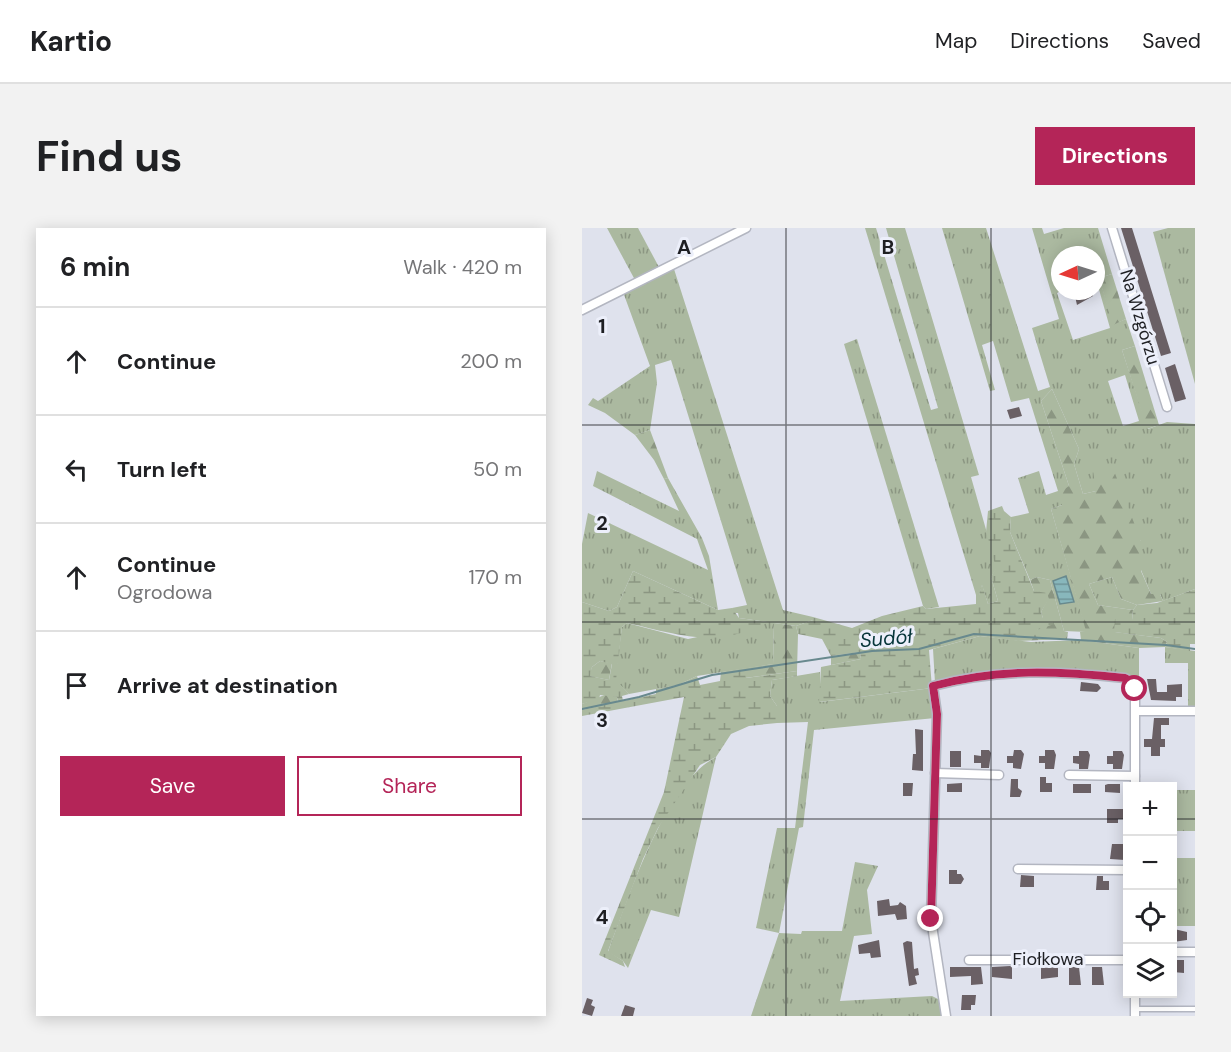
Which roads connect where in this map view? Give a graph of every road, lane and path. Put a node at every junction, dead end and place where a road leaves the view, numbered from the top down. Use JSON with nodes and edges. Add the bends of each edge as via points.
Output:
{"nodes":[{"id":1,"x":746,"y":228,"type":"edge"},
{"id":2,"x":1112,"y":228,"type":"edge"},
{"id":3,"x":582,"y":310,"type":"edge"},
{"id":4,"x":1167,"y":407,"type":"dead end"},
{"id":5,"x":1136,"y":711,"type":"junction"},
{"id":6,"x":1195,"y":711,"type":"edge"},
{"id":7,"x":935,"y":773,"type":"junction"},
{"id":8,"x":999,"y":775,"type":"dead end"},
{"id":9,"x":1069,"y":775,"type":"dead end"},
{"id":10,"x":1136,"y":776,"type":"junction"},
{"id":11,"x":1136,"y":782,"type":"edge"},
{"id":12,"x":1018,"y":869,"type":"dead end"},
{"id":13,"x":1123,"y":870,"type":"edge"},
{"id":14,"x":1177,"y":952,"type":"edge"},
{"id":15,"x":1195,"y":952,"type":"edge"},
{"id":16,"x":969,"y":960,"type":"dead end"},
{"id":17,"x":1123,"y":960,"type":"edge"},
{"id":18,"x":1195,"y":1009,"type":"edge"},
{"id":19,"x":1135,"y":1012,"type":"edge"},
{"id":20,"x":946,"y":1016,"type":"edge"}],
"edges":[{"from":1,"to":3,"type":"street"},
{"from":2,"to":4,"type":"street","name":"Na Wzgórzu"},
{"from":5,"to":6,"type":"street"},
{"from":5,"to":7,"type":"street","via":[[1135,689],[1125,678],[1063,672],[997,673],[933,686]]},
{"from":5,"to":10,"type":"street"},
{"from":7,"to":8,"type":"street"},
{"from":7,"to":20,"type":"street","via":[[931,919]]},
{"from":9,"to":10,"type":"street"},
{"from":10,"to":11,"type":"street"},
{"from":12,"to":13,"type":"street"},
{"from":14,"to":15,"type":"street"},
{"from":16,"to":17,"type":"street","name":"Fiołkowa"},
{"from":18,"to":19,"type":"lane"}]}
